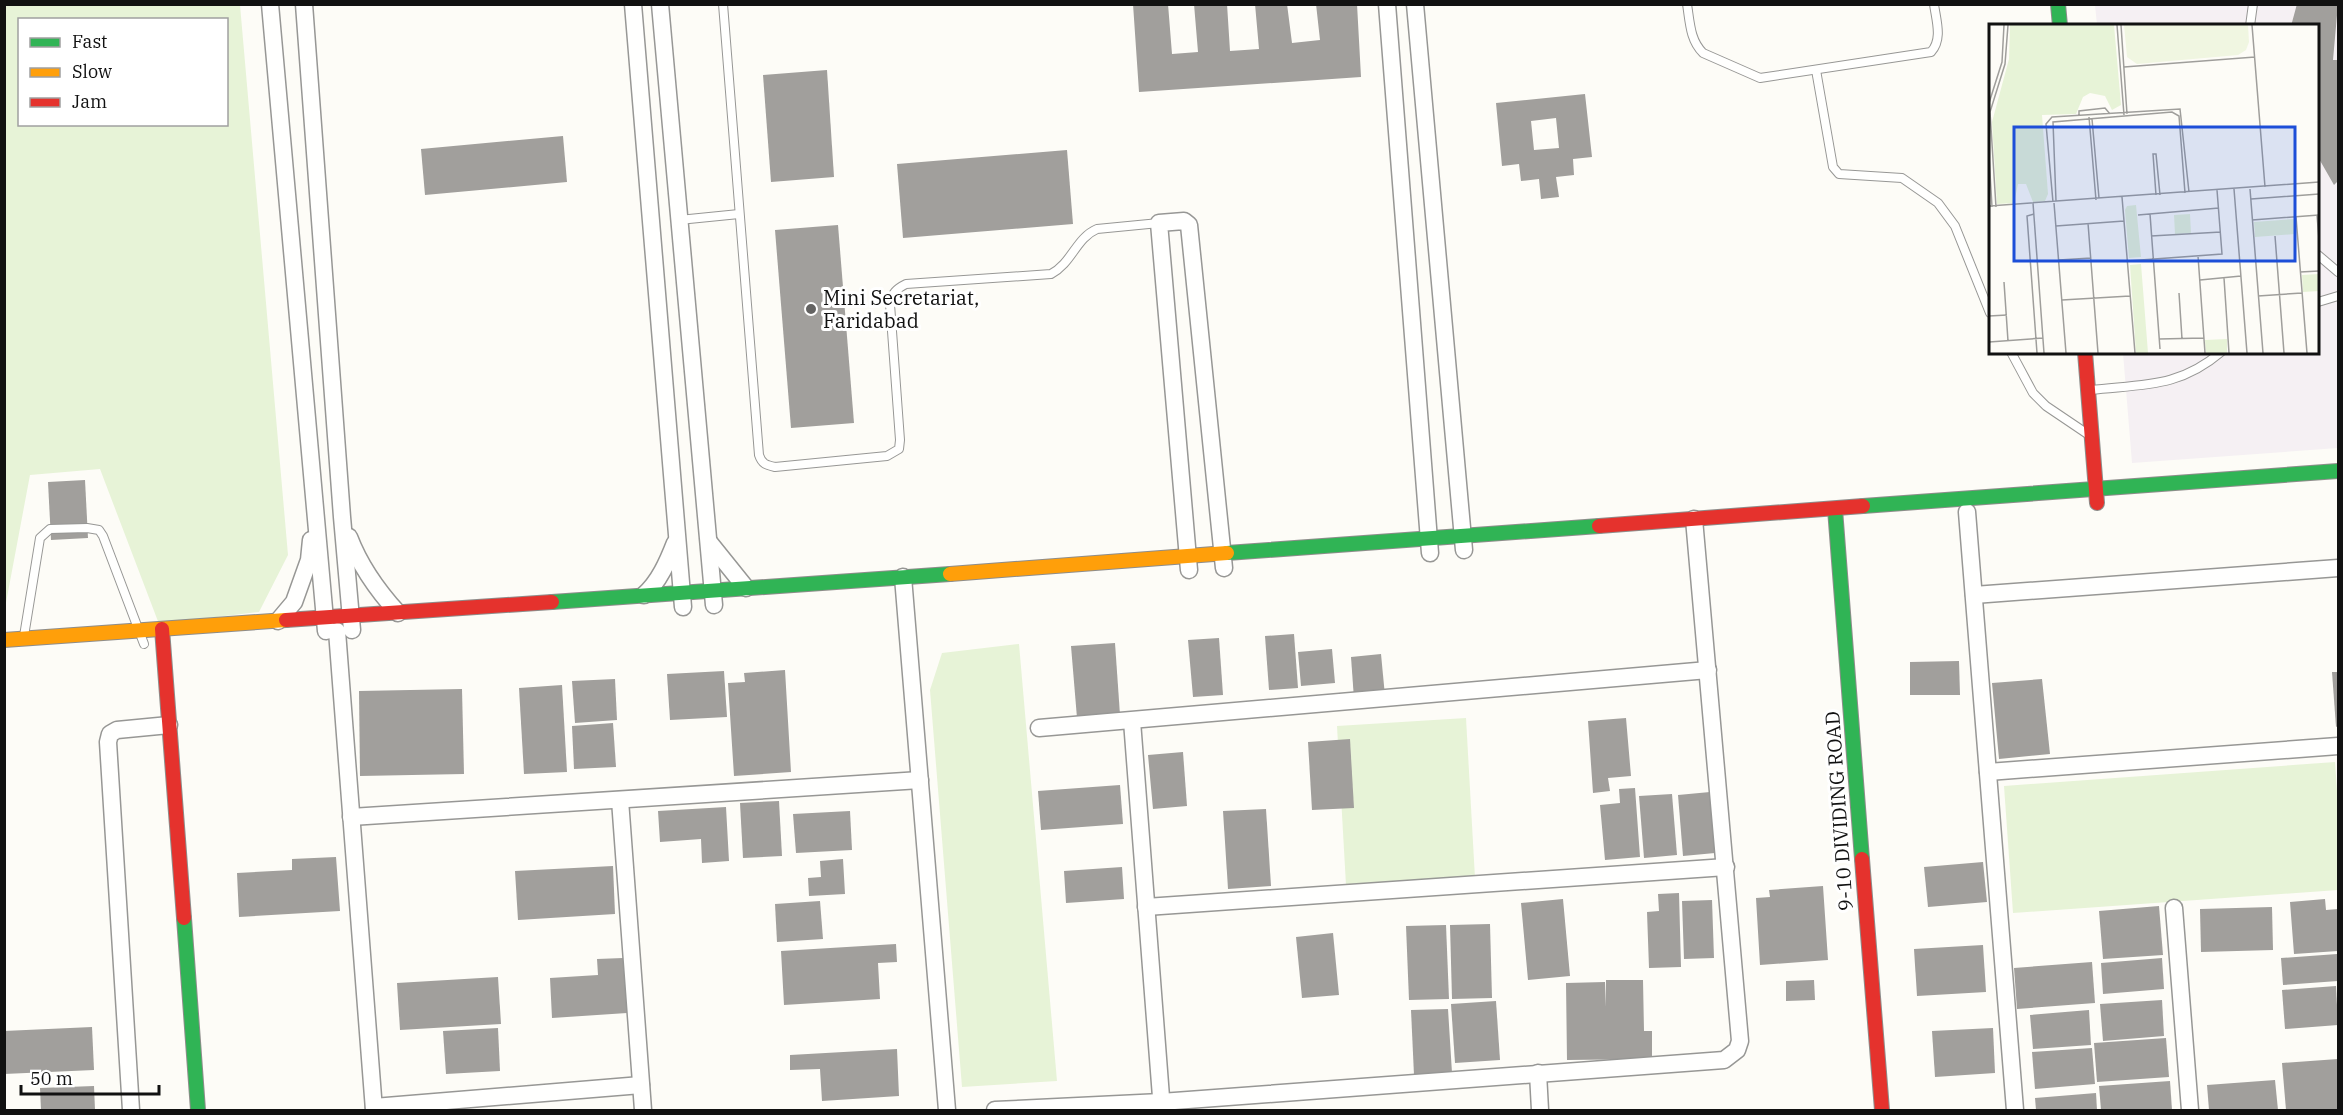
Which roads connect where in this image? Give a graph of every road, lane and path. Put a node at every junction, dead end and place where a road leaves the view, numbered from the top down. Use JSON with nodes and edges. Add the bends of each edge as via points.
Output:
{"nodes":[{"id":1,"x":270,"y":4,"type":"edge"},
{"id":2,"x":304,"y":4,"type":"edge"},
{"id":3,"x":633,"y":4,"type":"edge"},
{"id":4,"x":660,"y":4,"type":"edge"},
{"id":5,"x":723,"y":4,"type":"edge"},
{"id":6,"x":1387,"y":4,"type":"edge"},
{"id":7,"x":1415,"y":4,"type":"edge"},
{"id":8,"x":1687,"y":4,"type":"edge"},
{"id":9,"x":1934,"y":4,"type":"edge"},
{"id":10,"x":2058,"y":4,"type":"edge"},
{"id":11,"x":2253,"y":4,"type":"edge"},
{"id":12,"x":2060,"y":24,"type":"edge"},
{"id":13,"x":2250,"y":24,"type":"edge"},
{"id":14,"x":1816,"y":70,"type":"junction"},
{"id":15,"x":740,"y":214,"type":"junction"},
{"id":16,"x":679,"y":220,"type":"junction"},
{"id":17,"x":1159,"y":223,"type":"junction"},
{"id":18,"x":2319,"y":256,"type":"edge"},
{"id":19,"x":2338,"y":272,"type":"edge"},
{"id":20,"x":2338,"y":296,"type":"edge"},
{"id":21,"x":2319,"y":302,"type":"edge"},
{"id":22,"x":1989,"y":311,"type":"edge"},
{"id":23,"x":2012,"y":354,"type":"edge"},
{"id":24,"x":2085,"y":354,"type":"edge"},
{"id":25,"x":2219,"y":354,"type":"edge"},
{"id":26,"x":2088,"y":391,"type":"junction"},
{"id":27,"x":2092,"y":436,"type":"junction"},
{"id":28,"x":2338,"y":471,"type":"edge"},
{"id":29,"x":2338,"y":485,"type":"edge"},
{"id":30,"x":2165,"y":498,"type":"dead end"},
{"id":31,"x":2096,"y":499,"type":"junction"},
{"id":32,"x":2038,"y":507,"type":"dead end"},
{"id":33,"x":315,"y":512,"type":"junction"},
{"id":34,"x":1967,"y":512,"type":"junction"},
{"id":35,"x":1836,"y":515,"type":"junction"},
{"id":36,"x":1933,"y":515,"type":"dead end"},
{"id":37,"x":342,"y":517,"type":"junction"},
{"id":38,"x":1854,"y":521,"type":"dead end"},
{"id":39,"x":1694,"y":526,"type":"junction"},
{"id":40,"x":677,"y":538,"type":"junction"},
{"id":41,"x":708,"y":541,"type":"junction"},
{"id":42,"x":1510,"y":546,"type":"dead end"},
{"id":43,"x":1447,"y":548,"type":"junction"},
{"id":44,"x":1206,"y":566,"type":"junction"},
{"id":45,"x":2338,"y":568,"type":"edge"},
{"id":46,"x":909,"y":587,"type":"junction"},
{"id":47,"x":746,"y":588,"type":"junction"},
{"id":48,"x":888,"y":593,"type":"dead end"},
{"id":49,"x":1974,"y":595,"type":"junction"},
{"id":50,"x":644,"y":596,"type":"junction"},
{"id":51,"x":698,"y":603,"type":"junction"},
{"id":52,"x":278,"y":621,"type":"junction"},
{"id":53,"x":398,"y":622,"type":"junction"},
{"id":54,"x":338,"y":626,"type":"junction"},
{"id":55,"x":142,"y":637,"type":"junction"},
{"id":56,"x":167,"y":638,"type":"junction"},
{"id":57,"x":24,"y":639,"type":"junction"},
{"id":58,"x":4,"y":640,"type":"edge"},
{"id":59,"x":4,"y":654,"type":"edge"},
{"id":60,"x":1708,"y":670,"type":"junction"},
{"id":61,"x":1132,"y":721,"type":"junction"},
{"id":62,"x":169,"y":725,"type":"junction"},
{"id":63,"x":1039,"y":728,"type":"dead end"},
{"id":64,"x":2338,"y":746,"type":"edge"},
{"id":65,"x":1988,"y":772,"type":"junction"},
{"id":66,"x":920,"y":780,"type":"junction"},
{"id":67,"x":620,"y":800,"type":"junction"},
{"id":68,"x":351,"y":817,"type":"junction"},
{"id":69,"x":1726,"y":867,"type":"junction"},
{"id":70,"x":1146,"y":907,"type":"junction"},
{"id":71,"x":2174,"y":908,"type":"dead end"},
{"id":72,"x":1538,"y":1074,"type":"junction"},
{"id":73,"x":641,"y":1085,"type":"junction"},
{"id":74,"x":1161,"y":1106,"type":"edge"},
{"id":75,"x":374,"y":1109,"type":"edge"},
{"id":76,"x":131,"y":1110,"type":"edge"},
{"id":77,"x":198,"y":1110,"type":"edge"},
{"id":78,"x":643,"y":1110,"type":"edge"},
{"id":79,"x":947,"y":1110,"type":"edge"},
{"id":80,"x":995,"y":1110,"type":"edge"},
{"id":81,"x":1540,"y":1110,"type":"edge"},
{"id":82,"x":1881,"y":1110,"type":"edge"},
{"id":83,"x":2015,"y":1110,"type":"edge"},
{"id":84,"x":2190,"y":1110,"type":"edge"}],
"edges":[{"from":1,"to":33,"type":"street"},
{"from":2,"to":37,"type":"street"},
{"from":3,"to":40,"type":"street"},
{"from":4,"to":16,"type":"street"},
{"from":5,"to":15,"type":"lane"},
{"from":6,"to":43,"type":"street"},
{"from":7,"to":43,"type":"street"},
{"from":8,"to":14,"type":"lane","via":[[1691,35],[1703,53],[1761,78]]},
{"from":9,"to":14,"type":"lane","via":[[1938,34],[1937,45],[1931,52]]},
{"from":10,"to":12,"type":"street"},
{"from":11,"to":13,"type":"lane"},
{"from":14,"to":22,"type":"lane","via":[[1833,167],[1839,174],[1902,178],[1938,203],[1955,226]]},
{"from":15,"to":16,"type":"lane"},
{"from":15,"to":17,"type":"lane","via":[[759,455],[766,465],[775,466],[887,456],[899,449],[890,304],[897,288],[906,284],[1051,274],[1065,264],[1088,233]]},
{"from":16,"to":41,"type":"street"},
{"from":17,"to":44,"type":"street"},
{"from":17,"to":44,"type":"street","via":[[1184,221],[1190,225]]},
{"from":18,"to":19,"type":"lane"},
{"from":20,"to":21,"type":"lane"},
{"from":23,"to":27,"type":"lane","via":[[2033,393]]},
{"from":24,"to":26,"type":"street"},
{"from":25,"to":26,"type":"lane","via":[[2183,378]]},
{"from":26,"to":27,"type":"street"},
{"from":27,"to":31,"type":"street"},
{"from":28,"to":31,"type":"street"},
{"from":29,"to":30,"type":"street"},
{"from":31,"to":35,"type":"street"},
{"from":32,"to":34,"type":"street"},
{"from":33,"to":52,"type":"street","via":[[309,560],[294,602]]},
{"from":33,"to":54,"type":"street"},
{"from":34,"to":36,"type":"street"},
{"from":34,"to":49,"type":"street"},
{"from":35,"to":38,"type":"street"},
{"from":35,"to":39,"type":"street"},
{"from":35,"to":39,"type":"street","via":[[1811,524]]},
{"from":35,"to":82,"type":"street","name":"9-10 DIVIDING ROAD"},
{"from":37,"to":53,"type":"street","via":[[357,559]]},
{"from":37,"to":54,"type":"street"},
{"from":39,"to":42,"type":"street"},
{"from":39,"to":43,"type":"street"},
{"from":39,"to":60,"type":"street"},
{"from":40,"to":50,"type":"street","via":[[667,562]]},
{"from":40,"to":51,"type":"street"},
{"from":41,"to":47,"type":"street"},
{"from":41,"to":51,"type":"street"},
{"from":43,"to":44,"type":"street"},
{"from":44,"to":46,"type":"street"},
{"from":45,"to":49,"type":"street"},
{"from":46,"to":47,"type":"street"},
{"from":46,"to":48,"type":"street"},
{"from":46,"to":66,"type":"street"},
{"from":47,"to":51,"type":"street"},
{"from":49,"to":65,"type":"street"},
{"from":50,"to":51,"type":"street"},
{"from":50,"to":53,"type":"street"},
{"from":52,"to":54,"type":"street"},
{"from":52,"to":56,"type":"street"},
{"from":53,"to":54,"type":"street"},
{"from":54,"to":68,"type":"street"},
{"from":55,"to":56,"type":"street"},
{"from":55,"to":57,"type":"street"},
{"from":55,"to":57,"type":"lane","via":[[104,536],[99,530],[87,528],[44,532],[38,546]]},
{"from":55,"to":59,"type":"street"},
{"from":56,"to":62,"type":"street"},
{"from":57,"to":58,"type":"street"},
{"from":60,"to":61,"type":"street"},
{"from":60,"to":69,"type":"street"},
{"from":61,"to":63,"type":"street"},
{"from":61,"to":70,"type":"street"},
{"from":62,"to":76,"type":"street","via":[[117,730],[110,734],[108,742]]},
{"from":62,"to":77,"type":"street"},
{"from":64,"to":65,"type":"street"},
{"from":65,"to":83,"type":"street"},
{"from":66,"to":67,"type":"street"},
{"from":66,"to":79,"type":"street"},
{"from":67,"to":68,"type":"street"},
{"from":67,"to":73,"type":"street"},
{"from":68,"to":75,"type":"street"},
{"from":69,"to":70,"type":"street"},
{"from":69,"to":72,"type":"street","via":[[1740,1041],[1732,1056],[1724,1060]]},
{"from":70,"to":74,"type":"street"},
{"from":71,"to":84,"type":"street"},
{"from":72,"to":74,"type":"street"},
{"from":72,"to":81,"type":"street"},
{"from":73,"to":75,"type":"street"},
{"from":73,"to":78,"type":"street"},
{"from":74,"to":80,"type":"street"}]}
